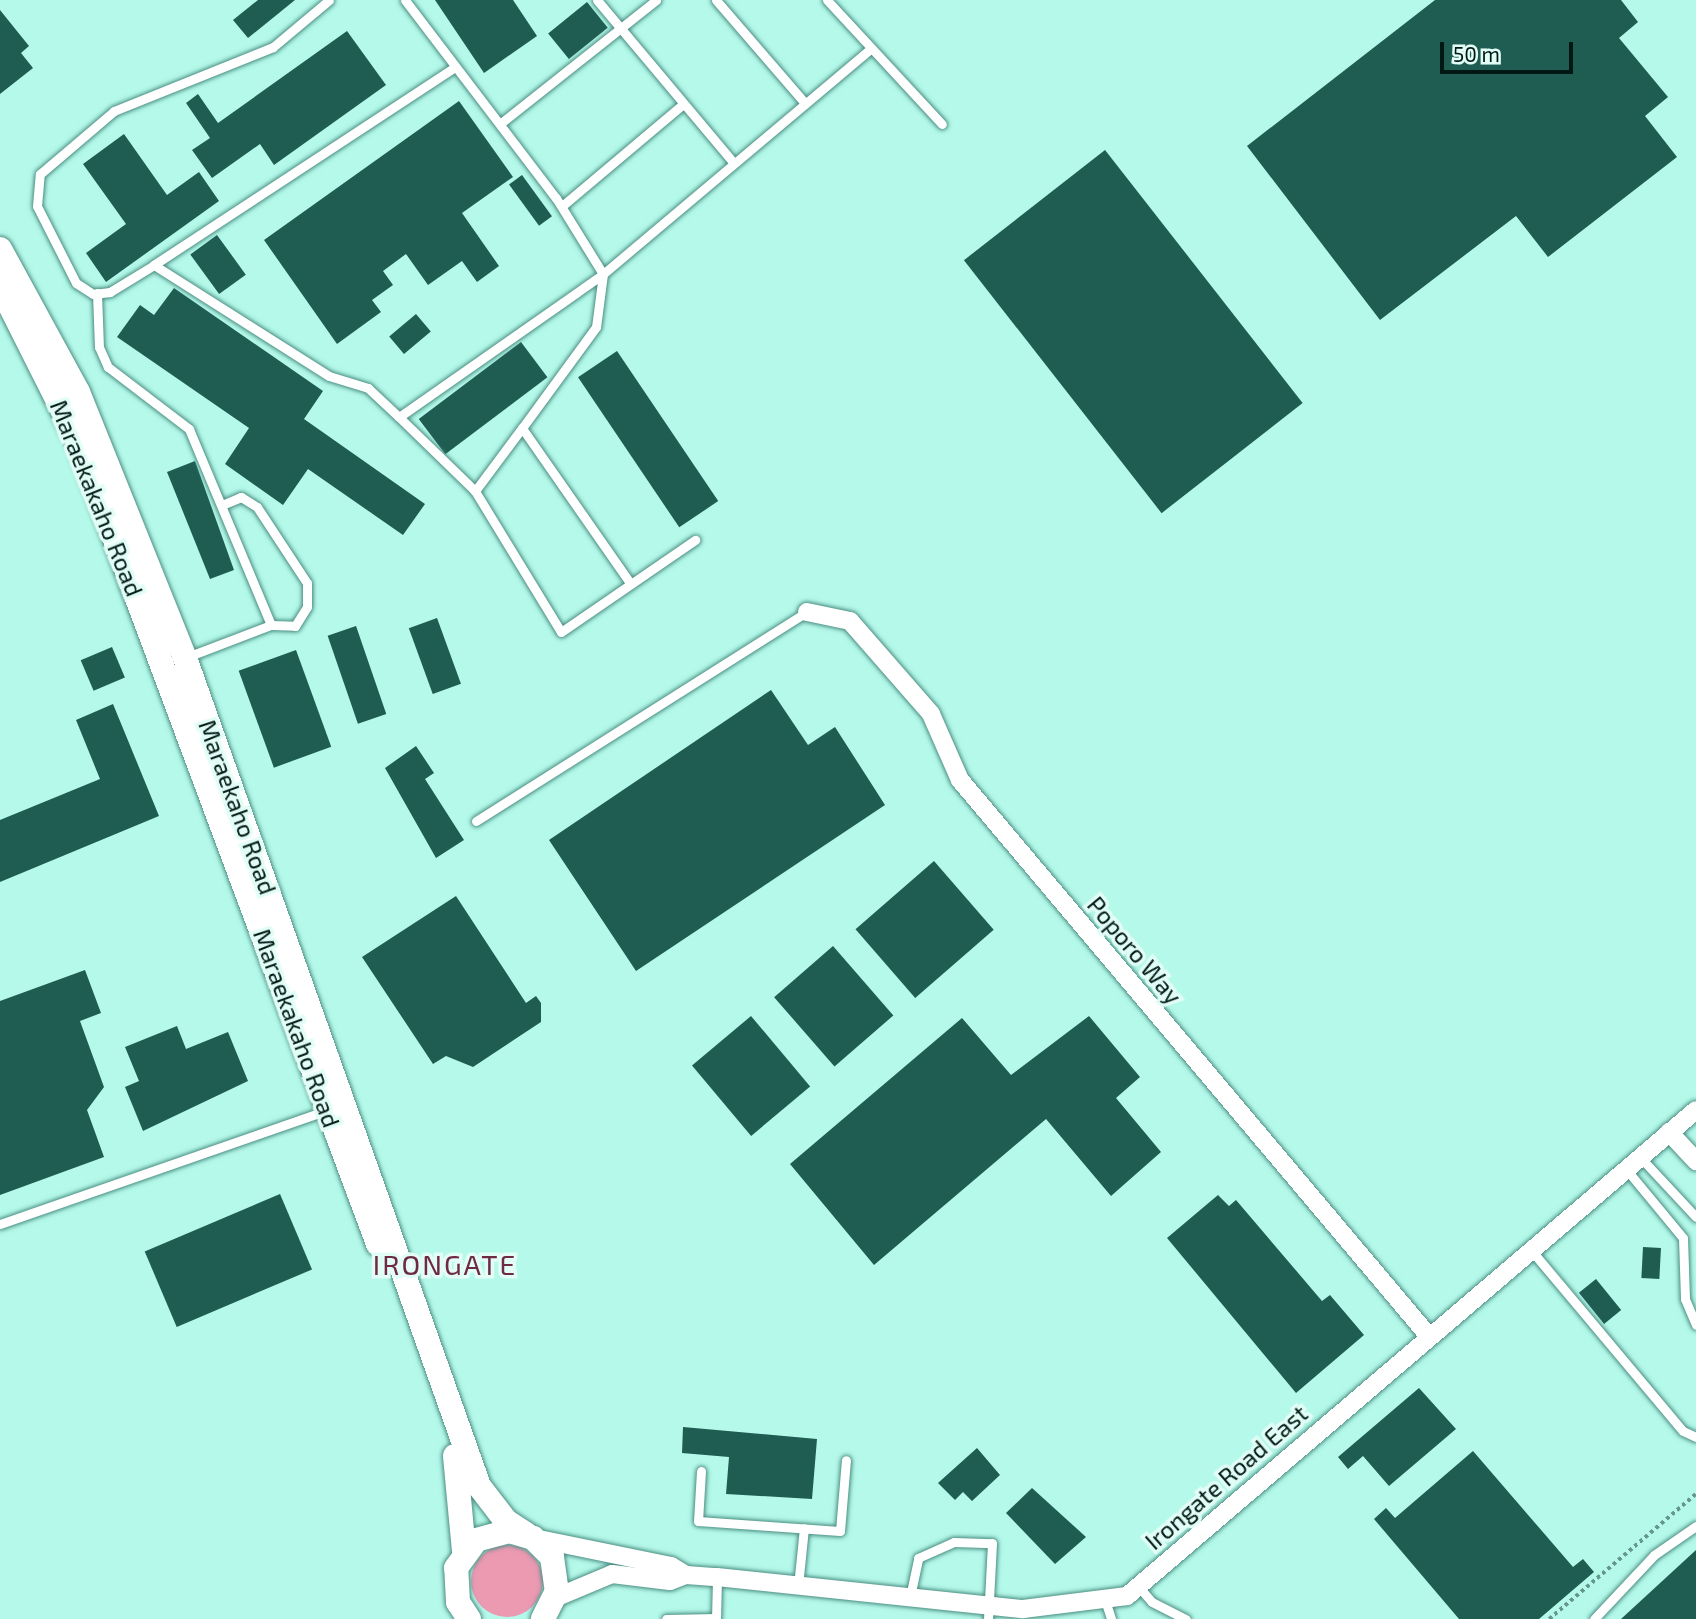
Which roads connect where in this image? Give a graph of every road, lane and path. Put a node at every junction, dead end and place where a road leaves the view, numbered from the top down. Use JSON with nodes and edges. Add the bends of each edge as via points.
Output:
{"nodes":[{"id":1,"x":329,"y":0,"type":"edge"},
{"id":2,"x":405,"y":0,"type":"edge"},
{"id":3,"x":597,"y":0,"type":"edge"},
{"id":4,"x":656,"y":0,"type":"edge"},
{"id":5,"x":716,"y":0,"type":"edge"},
{"id":6,"x":827,"y":0,"type":"edge"},
{"id":7,"x":620,"y":30,"type":"junction"},
{"id":8,"x":869,"y":50,"type":"junction"},
{"id":9,"x":455,"y":66,"type":"junction"},
{"id":10,"x":805,"y":103,"type":"junction"},
{"id":11,"x":683,"y":104,"type":"junction"},
{"id":12,"x":501,"y":122,"type":"junction"},
{"id":13,"x":942,"y":124,"type":"dead end"},
{"id":14,"x":733,"y":162,"type":"junction"},
{"id":15,"x":562,"y":206,"type":"junction"},
{"id":16,"x":0,"y":249,"type":"edge"},
{"id":17,"x":154,"y":265,"type":"junction"},
{"id":18,"x":603,"y":274,"type":"junction"},
{"id":19,"x":0,"y":286,"type":"edge"},
{"id":20,"x":97,"y":293,"type":"junction"},
{"id":21,"x":399,"y":417,"type":"junction"},
{"id":22,"x":522,"y":428,"type":"junction"},
{"id":23,"x":475,"y":491,"type":"junction"},
{"id":24,"x":222,"y":505,"type":"junction"},
{"id":25,"x":695,"y":540,"type":"dead end"},
{"id":26,"x":631,"y":584,"type":"junction"},
{"id":27,"x":807,"y":612,"type":"joint"},
{"id":28,"x":271,"y":625,"type":"junction"},
{"id":29,"x":174,"y":662,"type":"junction"},
{"id":30,"x":476,"y":821,"type":"dead end"},
{"id":31,"x":337,"y":1107,"type":"junction"},
{"id":32,"x":1696,"y":1110,"type":"edge"},
{"id":33,"x":1670,"y":1132,"type":"junction"},
{"id":34,"x":1640,"y":1157,"type":"junction"},
{"id":35,"x":1696,"y":1161,"type":"edge"},
{"id":36,"x":1625,"y":1169,"type":"junction"},
{"id":37,"x":1696,"y":1217,"type":"edge"},
{"id":38,"x":0,"y":1224,"type":"edge"},
{"id":39,"x":1530,"y":1248,"type":"junction"},
{"id":40,"x":1696,"y":1325,"type":"edge"},
{"id":41,"x":1427,"y":1334,"type":"junction"},
{"id":42,"x":437,"y":1381,"type":"junction"},
{"id":43,"x":1696,"y":1437,"type":"edge"},
{"id":44,"x":846,"y":1460,"type":"dead end"},
{"id":45,"x":701,"y":1471,"type":"dead end"},
{"id":46,"x":1696,"y":1494,"type":"edge"},
{"id":47,"x":1696,"y":1526,"type":"edge"},
{"id":48,"x":804,"y":1528,"type":"junction"},
{"id":49,"x":530,"y":1536,"type":"junction"},
{"id":50,"x":464,"y":1552,"type":"junction"},
{"id":51,"x":686,"y":1575,"type":"junction"},
{"id":52,"x":717,"y":1577,"type":"junction"},
{"id":53,"x":798,"y":1586,"type":"junction"},
{"id":54,"x":1138,"y":1586,"type":"junction"},
{"id":55,"x":910,"y":1597,"type":"junction"},
{"id":56,"x":548,"y":1612,"type":"edge"},
{"id":57,"x":988,"y":1612,"type":"edge"},
{"id":58,"x":1110,"y":1614,"type":"edge"},
{"id":59,"x":716,"y":1618,"type":"edge"},
{"id":60,"x":469,"y":1619,"type":"edge"},
{"id":61,"x":666,"y":1619,"type":"edge"},
{"id":62,"x":1186,"y":1619,"type":"edge"},
{"id":63,"x":1549,"y":1619,"type":"edge"},
{"id":64,"x":1594,"y":1619,"type":"edge"}],
"edges":[{"from":1,"to":20,"type":"lane","via":[[273,47],[114,111],[40,174],[37,206],[57,255],[76,283]]},
{"from":2,"to":9,"type":"lane"},
{"from":3,"to":7,"type":"lane"},
{"from":4,"to":7,"type":"lane"},
{"from":5,"to":10,"type":"lane"},
{"from":6,"to":8,"type":"lane"},
{"from":7,"to":11,"type":"lane"},
{"from":7,"to":12,"type":"lane"},
{"from":8,"to":10,"type":"lane"},
{"from":8,"to":13,"type":"lane"},
{"from":9,"to":12,"type":"lane"},
{"from":9,"to":17,"type":"lane"},
{"from":10,"to":14,"type":"lane"},
{"from":11,"to":14,"type":"lane"},
{"from":11,"to":15,"type":"lane"},
{"from":12,"to":15,"type":"lane"},
{"from":14,"to":18,"type":"lane"},
{"from":15,"to":18,"type":"lane"},
{"from":16,"to":29,"type":"main road","name":"Maraekaho Road","via":[[78,392]]},
{"from":17,"to":20,"type":"lane"},
{"from":17,"to":21,"type":"lane","via":[[330,376],[368,388]]},
{"from":18,"to":21,"type":"lane"},
{"from":18,"to":22,"type":"lane","via":[[596,327]]},
{"from":19,"to":29,"type":"main road","name":"Maraekakaho Road","via":[[79,443]]},
{"from":20,"to":24,"type":"lane","via":[[99,347],[108,367],[189,429]]},
{"from":21,"to":23,"type":"lane"},
{"from":22,"to":23,"type":"lane"},
{"from":22,"to":26,"type":"lane"},
{"from":23,"to":26,"type":"lane","via":[[561,632]]},
{"from":24,"to":28,"type":"lane"},
{"from":24,"to":28,"type":"lane","via":[[241,497],[257,506],[307,583],[307,607],[295,626]]},
{"from":25,"to":26,"type":"lane"},
{"from":27,"to":30,"type":"lane"},
{"from":27,"to":41,"type":"street","name":"Poporo Way","via":[[850,621],[922,704],[960,780]]},
{"from":28,"to":29,"type":"lane"},
{"from":29,"to":31,"type":"main road","name":"Maraekaho Road"},
{"from":31,"to":38,"type":"lane"},
{"from":31,"to":42,"type":"main road","name":"Maraekakaho Road"},
{"from":32,"to":33,"type":"street","name":"Irongate Road East"},
{"from":33,"to":34,"type":"street","name":"Irongate Road East"},
{"from":33,"to":35,"type":"street"},
{"from":34,"to":36,"type":"street","name":"Irongate Road East"},
{"from":34,"to":37,"type":"lane"},
{"from":36,"to":39,"type":"street","name":"Irongate Road East"},
{"from":36,"to":40,"type":"lane","via":[[1683,1238],[1685,1299]]},
{"from":39,"to":41,"type":"street","name":"Irongate Road East"},
{"from":39,"to":43,"type":"lane","via":[[1683,1431]]},
{"from":41,"to":54,"type":"street","name":"Irongate Road East"},
{"from":42,"to":49,"type":"main road","name":"Maraekakaho Road","via":[[479,1486],[506,1521]]},
{"from":42,"to":50,"type":"main road","via":[[461,1479]]},
{"from":44,"to":48,"type":"lane","via":[[840,1531]]},
{"from":45,"to":48,"type":"lane","via":[[698,1521]]},
{"from":46,"to":63,"type":"path"},
{"from":47,"to":64,"type":"lane","via":[[1654,1555]]},
{"from":48,"to":53,"type":"lane"},
{"from":49,"to":50,"type":"main road","via":[[492,1532]]},
{"from":49,"to":51,"type":"street","via":[[671,1566]]},
{"from":49,"to":56,"type":"main road","name":"Maraekakaho Road","via":[[552,1558]]},
{"from":50,"to":60,"type":"main road","via":[[454,1586]]},
{"from":51,"to":52,"type":"street","name":"Irongate Road East"},
{"from":51,"to":56,"type":"street","via":[[670,1581],[612,1574]]},
{"from":52,"to":53,"type":"street","name":"Irongate Road East"},
{"from":52,"to":59,"type":"lane"},
{"from":53,"to":55,"type":"street","name":"Irongate Road East"},
{"from":54,"to":58,"type":"street","name":"Irongate Road East"},
{"from":54,"to":62,"type":"lane","via":[[1152,1602]]},
{"from":55,"to":57,"type":"street","name":"Irongate Road East"},
{"from":55,"to":57,"type":"lane","via":[[918,1558],[954,1542],[982,1541],[992,1543]]},
{"from":57,"to":58,"type":"street","name":"Irongate Road East","via":[[1023,1609]]},
{"from":59,"to":61,"type":"lane"}]}
